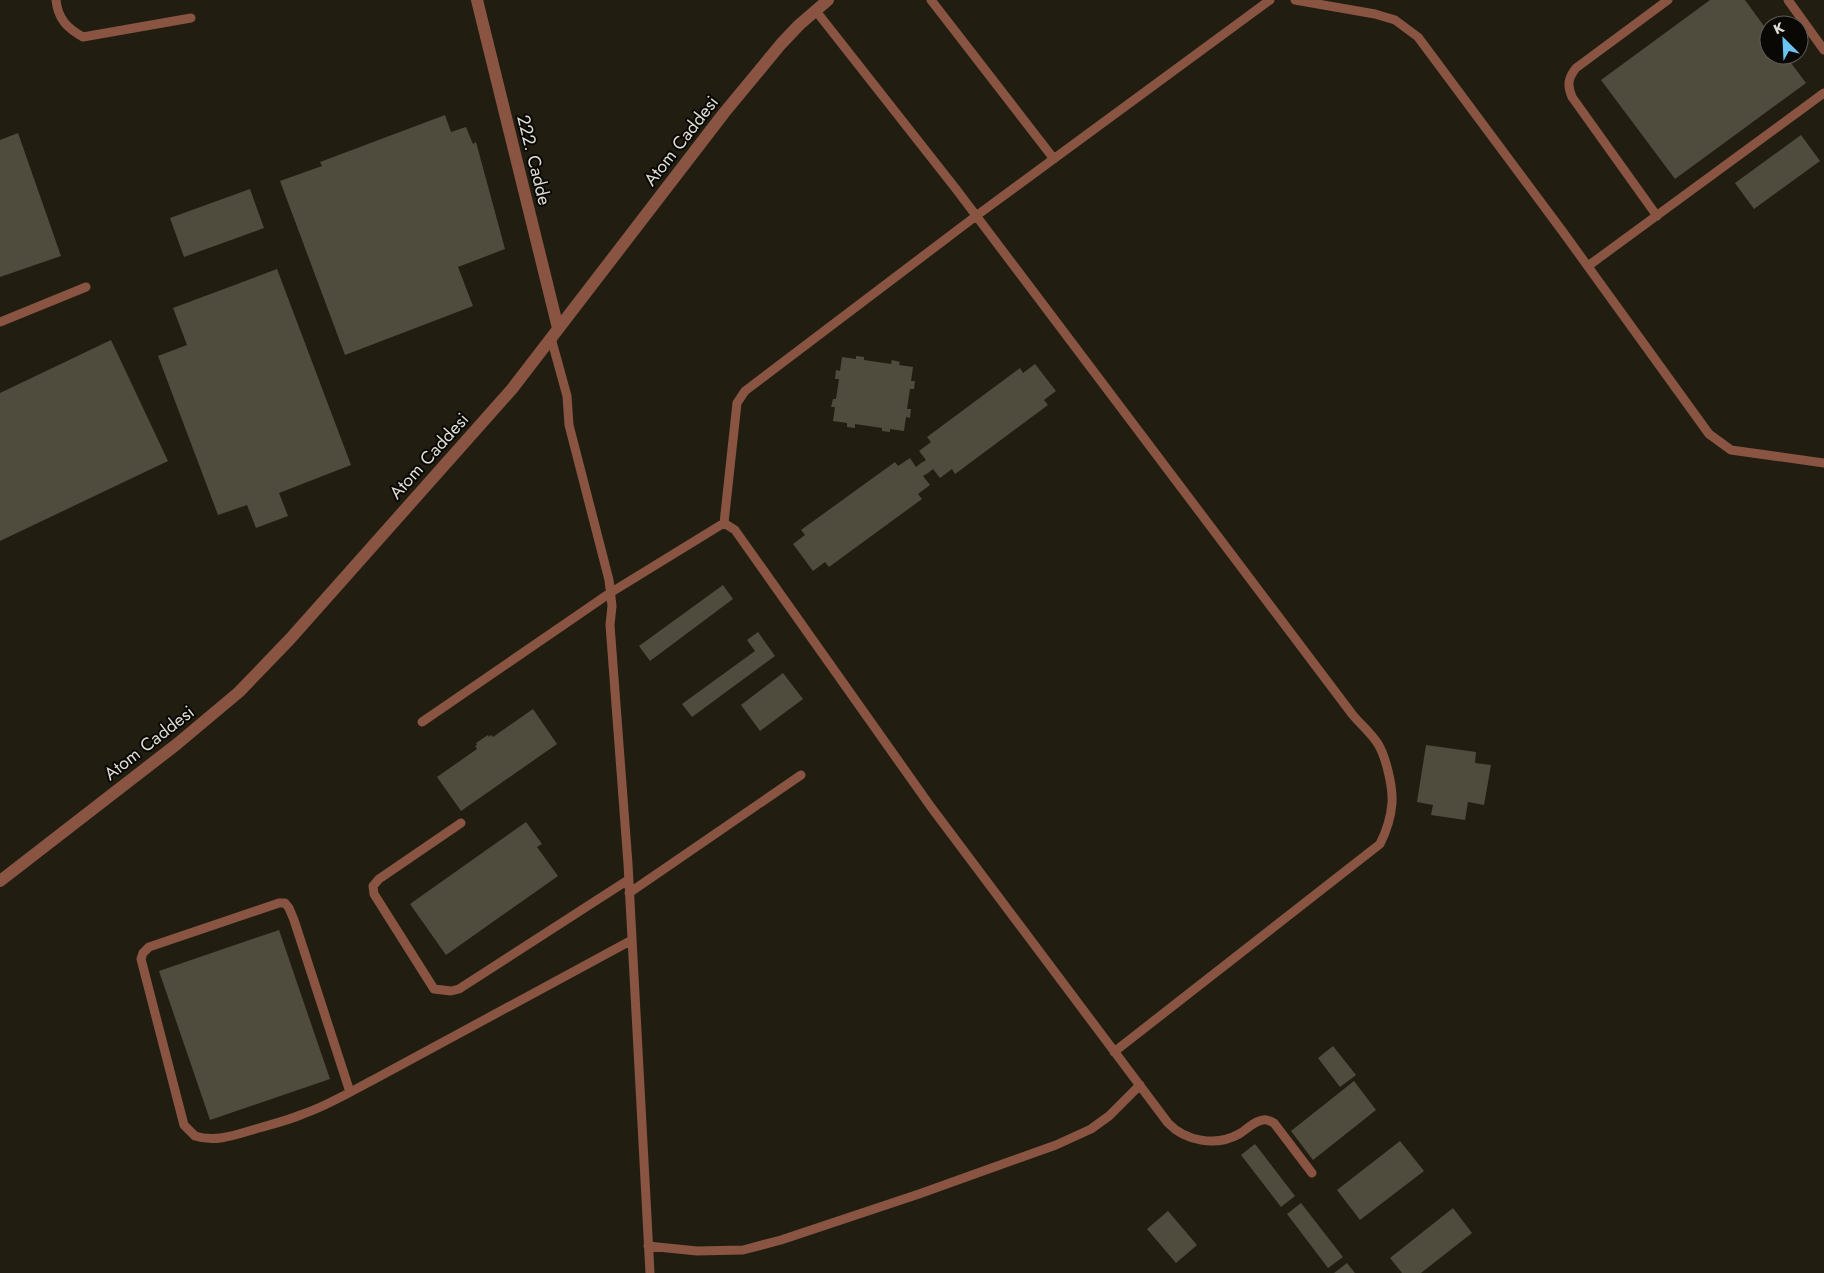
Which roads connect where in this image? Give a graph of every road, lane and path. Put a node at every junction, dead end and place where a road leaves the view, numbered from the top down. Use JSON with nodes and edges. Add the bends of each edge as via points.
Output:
{"nodes":[{"id":1,"x":56,"y":0,"type":"edge"},
{"id":2,"x":477,"y":0,"type":"edge"},
{"id":3,"x":828,"y":0,"type":"edge"},
{"id":4,"x":931,"y":0,"type":"edge"},
{"id":5,"x":1270,"y":0,"type":"edge"},
{"id":6,"x":1295,"y":0,"type":"edge"},
{"id":7,"x":1668,"y":0,"type":"edge"},
{"id":8,"x":1788,"y":0,"type":"edge"},
{"id":9,"x":816,"y":11,"type":"junction"},
{"id":10,"x":191,"y":18,"type":"dead end"},
{"id":11,"x":1824,"y":50,"type":"edge"},
{"id":12,"x":1824,"y":93,"type":"edge"},
{"id":13,"x":1054,"y":159,"type":"junction"},
{"id":14,"x":976,"y":216,"type":"junction"},
{"id":15,"x":1657,"y":216,"type":"junction"},
{"id":16,"x":1588,"y":266,"type":"junction"},
{"id":17,"x":86,"y":287,"type":"dead end"},
{"id":18,"x":0,"y":322,"type":"edge"},
{"id":19,"x":555,"y":333,"type":"junction"},
{"id":20,"x":1824,"y":463,"type":"edge"},
{"id":21,"x":724,"y":523,"type":"junction"},
{"id":22,"x":610,"y":593,"type":"junction"},
{"id":23,"x":422,"y":722,"type":"dead end"},
{"id":24,"x":801,"y":775,"type":"dead end"},
{"id":25,"x":462,"y":823,"type":"dead end"},
{"id":26,"x":628,"y":880,"type":"junction"},
{"id":27,"x":0,"y":881,"type":"edge"},
{"id":28,"x":629,"y":893,"type":"junction"},
{"id":29,"x":632,"y":940,"type":"junction"},
{"id":30,"x":1114,"y":1052,"type":"junction"},
{"id":31,"x":1140,"y":1085,"type":"junction"},
{"id":32,"x":350,"y":1092,"type":"junction"},
{"id":33,"x":1312,"y":1173,"type":"dead end"},
{"id":34,"x":648,"y":1246,"type":"junction"},
{"id":35,"x":650,"y":1273,"type":"edge"}],
"edges":[{"from":1,"to":10,"type":"lane","via":[[62,22],[82,37]]},
{"from":2,"to":19,"type":"street","name":"222. Cadde"},
{"from":3,"to":9,"type":"street","name":"Atom Caddesi"},
{"from":4,"to":13,"type":"lane"},
{"from":5,"to":13,"type":"lane"},
{"from":6,"to":16,"type":"lane","via":[[1395,20],[1418,37]]},
{"from":7,"to":15,"type":"lane","via":[[1576,68],[1569,77],[1568,87]]},
{"from":8,"to":11,"type":"lane"},
{"from":9,"to":14,"type":"lane"},
{"from":9,"to":19,"type":"street","name":"Atom Caddesi","via":[[781,44],[724,113]]},
{"from":12,"to":15,"type":"lane"},
{"from":13,"to":14,"type":"lane"},
{"from":14,"to":21,"type":"lane","via":[[740,396],[736,403]]},
{"from":14,"to":30,"type":"lane","via":[[1352,714],[1376,741],[1388,771],[1392,803],[1380,844]]},
{"from":15,"to":16,"type":"lane"},
{"from":16,"to":20,"type":"lane","via":[[1709,434],[1731,450]]},
{"from":17,"to":18,"type":"lane"},
{"from":19,"to":22,"type":"lane","via":[[569,425],[610,580]]},
{"from":19,"to":27,"type":"street","name":"Atom Caddesi","via":[[512,389],[239,692]]},
{"from":21,"to":22,"type":"lane"},
{"from":21,"to":30,"type":"lane","via":[[735,530],[931,807]]},
{"from":22,"to":23,"type":"lane"},
{"from":22,"to":26,"type":"lane"},
{"from":24,"to":28,"type":"lane"},
{"from":25,"to":26,"type":"lane","via":[[373,886],[374,894],[434,989],[459,989]]},
{"from":26,"to":28,"type":"lane"},
{"from":28,"to":29,"type":"lane"},
{"from":29,"to":32,"type":"lane"},
{"from":29,"to":34,"type":"lane"},
{"from":30,"to":31,"type":"lane"},
{"from":31,"to":33,"type":"lane","via":[[1168,1123],[1183,1136],[1225,1140],[1260,1120],[1274,1123]]},
{"from":31,"to":34,"type":"lane","via":[[1091,1129],[918,1194],[782,1240],[743,1250],[697,1251]]},
{"from":32,"to":32,"type":"lane","via":[[294,920],[285,903],[149,947],[142,953],[184,1125],[195,1136],[214,1139],[240,1134],[304,1114]]},
{"from":34,"to":35,"type":"lane"}]}
